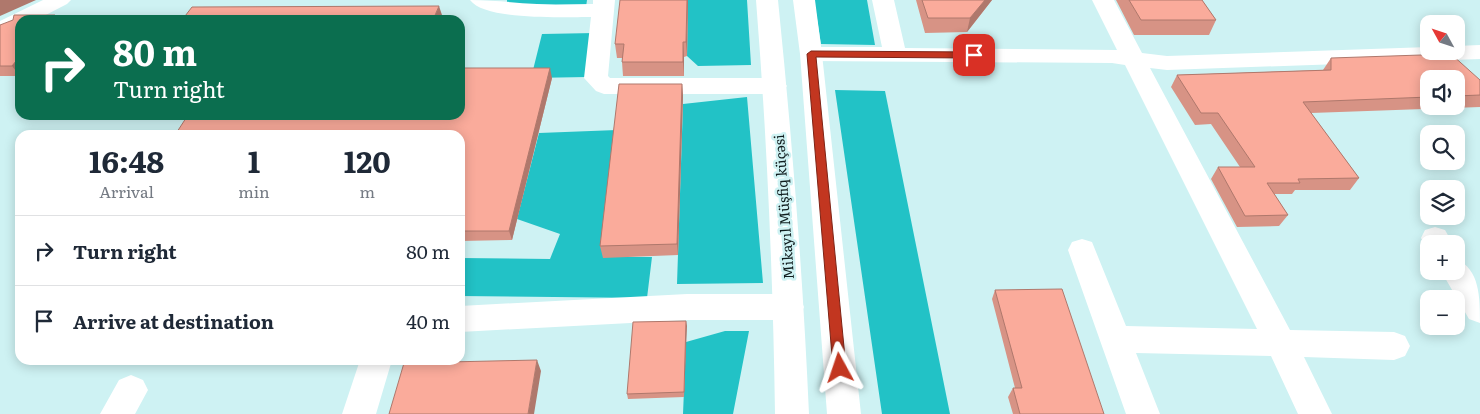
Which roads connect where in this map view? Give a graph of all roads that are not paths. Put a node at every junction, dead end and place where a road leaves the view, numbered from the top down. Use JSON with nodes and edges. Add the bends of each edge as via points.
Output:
{"nodes":[{"id":1,"x":60,"y":0,"type":"edge"},
{"id":2,"x":481,"y":0,"type":"edge"},
{"id":3,"x":767,"y":0,"type":"edge"},
{"id":4,"x":804,"y":0,"type":"edge"},
{"id":5,"x":883,"y":0,"type":"edge"},
{"id":6,"x":1103,"y":0,"type":"edge"},
{"id":7,"x":603,"y":5,"type":"edge"},
{"id":8,"x":29,"y":15,"type":"edge"},
{"id":9,"x":15,"y":22,"type":"edge"},
{"id":10,"x":0,"y":29,"type":"edge"},
{"id":11,"x":1465,"y":52,"type":"edge"},
{"id":12,"x":1480,"y":52,"type":"edge"},
{"id":13,"x":811,"y":54,"type":"junction"},
{"id":14,"x":1420,"y":54,"type":"edge"},
{"id":15,"x":895,"y":55,"type":"junction"},
{"id":16,"x":1133,"y":58,"type":"junction"},
{"id":17,"x":1451,"y":60,"type":"edge"},
{"id":18,"x":1468,"y":76,"type":"edge"},
{"id":19,"x":775,"y":86,"type":"junction"},
{"id":20,"x":1082,"y":250,"type":"dead end"},
{"id":21,"x":1462,"y":280,"type":"edge"},
{"id":22,"x":789,"y":306,"type":"junction"},
{"id":23,"x":1480,"y":310,"type":"edge"},
{"id":24,"x":465,"y":319,"type":"edge"},
{"id":25,"x":1116,"y":339,"type":"junction"},
{"id":26,"x":1281,"y":344,"type":"junction"},
{"id":27,"x":1394,"y":346,"type":"dead end"},
{"id":28,"x":375,"y":365,"type":"edge"},
{"id":29,"x":360,"y":414,"type":"edge"},
{"id":30,"x":792,"y":414,"type":"edge"},
{"id":31,"x":844,"y":414,"type":"edge"},
{"id":32,"x":1143,"y":414,"type":"edge"},
{"id":33,"x":1315,"y":414,"type":"edge"}],
"edges":[{"from":1,"to":8,"type":"main road"},
{"from":2,"to":7,"type":"main road","via":[[488,5],[524,10]]},
{"from":3,"to":19,"type":"main road","name":"Mikayıl Müşfiq küçəsi"},
{"from":4,"to":13,"type":"main road"},
{"from":5,"to":15,"type":"main road"},
{"from":6,"to":16,"type":"main road"},
{"from":7,"to":19,"type":"main road","via":[[596,78],[604,86]]},
{"from":9,"to":10,"type":"main road"},
{"from":11,"to":12,"type":"main road"},
{"from":13,"to":15,"type":"main road"},
{"from":13,"to":31,"type":"main road"},
{"from":14,"to":16,"type":"main road","via":[[1167,63]]},
{"from":15,"to":16,"type":"main road"},
{"from":16,"to":26,"type":"main road"},
{"from":17,"to":18,"type":"main road"},
{"from":19,"to":22,"type":"main road","name":"Mikayıl Müşfiq küçəsi"},
{"from":20,"to":25,"type":"main road"},
{"from":21,"to":23,"type":"main road"},
{"from":22,"to":24,"type":"main road","via":[[687,307]]},
{"from":22,"to":30,"type":"main road","name":"Mikayıl Müşfiq küçəsi"},
{"from":25,"to":26,"type":"main road"},
{"from":25,"to":32,"type":"main road"},
{"from":26,"to":27,"type":"main road"},
{"from":26,"to":33,"type":"main road"},
{"from":28,"to":29,"type":"main road"}]}
